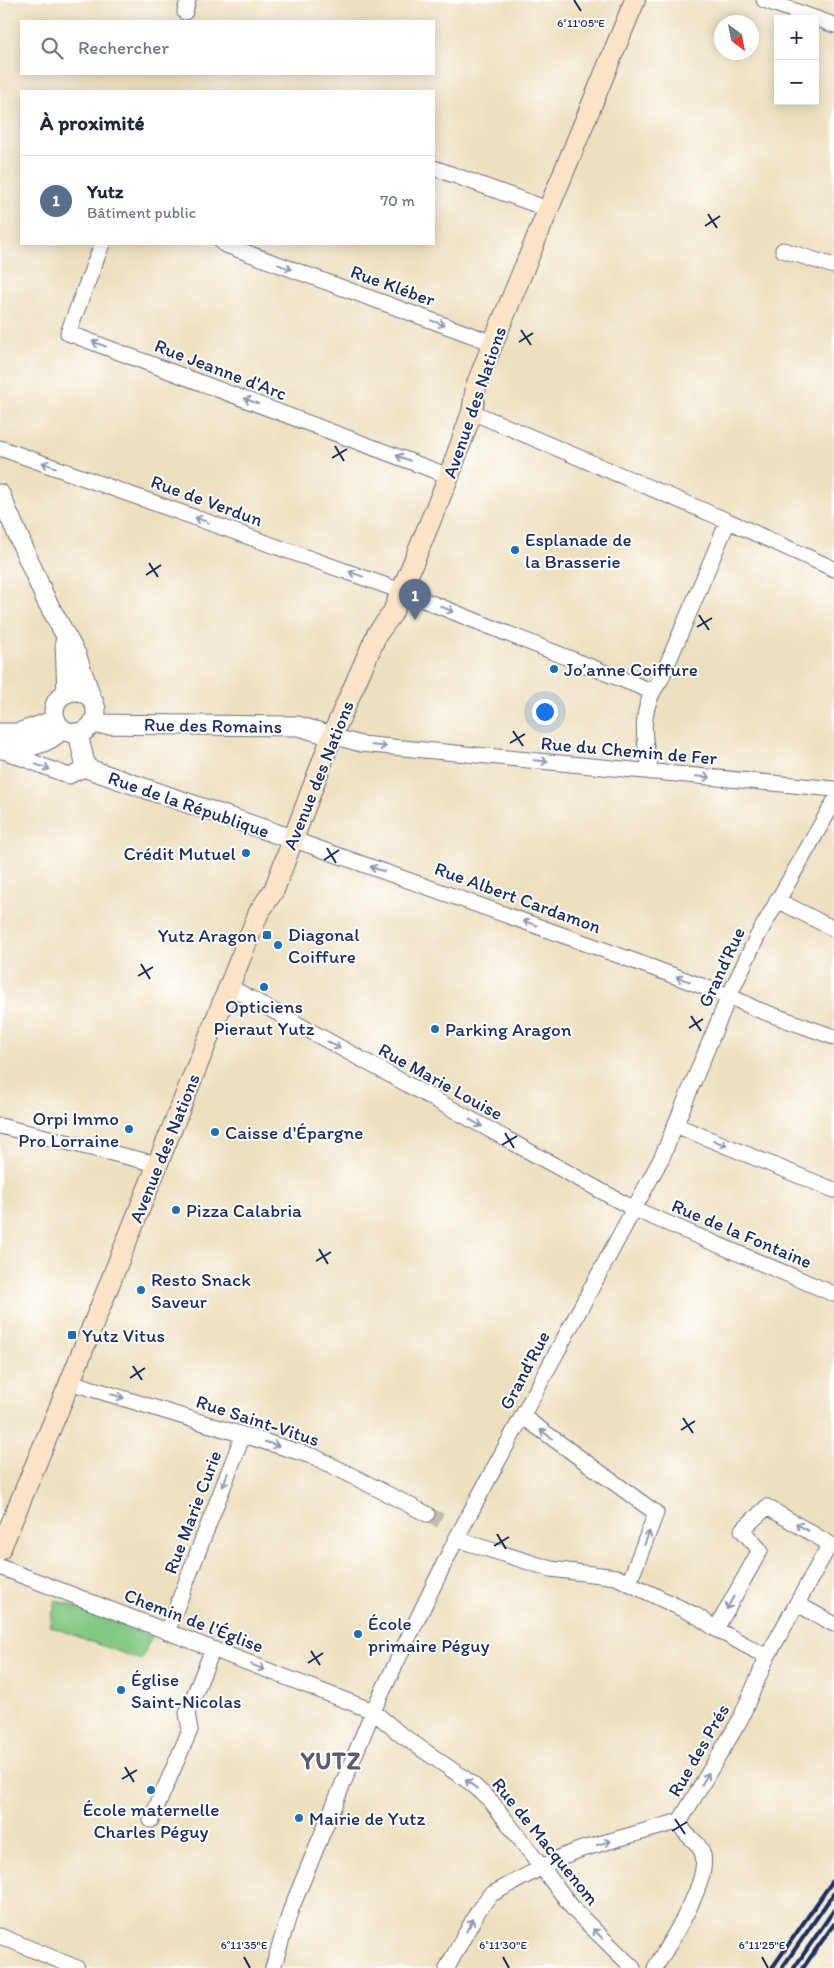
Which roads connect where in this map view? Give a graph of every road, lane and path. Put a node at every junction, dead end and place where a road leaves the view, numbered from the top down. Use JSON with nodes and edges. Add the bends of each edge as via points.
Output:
{"nodes":[{"id":1,"x":634,"y":0,"type":"edge"},
{"id":2,"x":764,"y":0,"type":"edge"},
{"id":3,"x":834,"y":25,"type":"edge"},
{"id":4,"x":435,"y":168,"type":"edge"},
{"id":5,"x":548,"y":209,"type":"junction"},
{"id":6,"x":102,"y":245,"type":"edge"},
{"id":7,"x":226,"y":245,"type":"edge"},
{"id":8,"x":782,"y":250,"type":"dead end"},
{"id":9,"x":834,"y":266,"type":"edge"},
{"id":10,"x":493,"y":343,"type":"junction"},
{"id":11,"x":472,"y":412,"type":"junction"},
{"id":12,"x":0,"y":448,"type":"edge"},
{"id":13,"x":449,"y":476,"type":"junction"},
{"id":14,"x":0,"y":494,"type":"edge"},
{"id":15,"x":728,"y":521,"type":"junction"},
{"id":16,"x":833,"y":568,"type":"edge"},
{"id":17,"x":401,"y":591,"type":"junction"},
{"id":18,"x":65,"y":635,"type":"junction"},
{"id":19,"x":651,"y":691,"type":"junction"},
{"id":20,"x":67,"y":693,"type":"junction"},
{"id":21,"x":90,"y":697,"type":"junction"},
{"id":22,"x":72,"y":727,"type":"junction"},
{"id":23,"x":0,"y":733,"type":"edge"},
{"id":24,"x":332,"y":736,"type":"junction"},
{"id":25,"x":0,"y":749,"type":"edge"},
{"id":26,"x":86,"y":768,"type":"junction"},
{"id":27,"x":650,"y":772,"type":"junction"},
{"id":28,"x":834,"y":789,"type":"edge"},
{"id":29,"x":834,"y":802,"type":"edge"},
{"id":30,"x":292,"y":839,"type":"junction"},
{"id":31,"x":777,"y":900,"type":"junction"},
{"id":32,"x":834,"y":929,"type":"edge"},
{"id":33,"x":230,"y":988,"type":"junction"},
{"id":34,"x":728,"y":996,"type":"junction"},
{"id":35,"x":834,"y":1037,"type":"edge"},
{"id":36,"x":675,"y":1125,"type":"junction"},
{"id":37,"x":0,"y":1126,"type":"edge"},
{"id":38,"x":157,"y":1164,"type":"junction"},
{"id":39,"x":834,"y":1190,"type":"edge"},
{"id":40,"x":634,"y":1209,"type":"junction"},
{"id":41,"x":834,"y":1294,"type":"edge"},
{"id":42,"x":70,"y":1382,"type":"junction"},
{"id":43,"x":522,"y":1416,"type":"junction"},
{"id":44,"x":242,"y":1435,"type":"junction"},
{"id":45,"x":427,"y":1514,"type":"tunnel mouth"},
{"id":46,"x":455,"y":1531,"type":"junction"},
{"id":47,"x":0,"y":1549,"type":"edge"},
{"id":48,"x":0,"y":1567,"type":"edge"},
{"id":49,"x":629,"y":1584,"type":"junction"},
{"id":50,"x":797,"y":1604,"type":"junction"},
{"id":51,"x":834,"y":1624,"type":"edge"},
{"id":52,"x":716,"y":1629,"type":"junction"},
{"id":53,"x":168,"y":1632,"type":"junction"},
{"id":54,"x":213,"y":1649,"type":"junction"},
{"id":55,"x":767,"y":1656,"type":"junction"},
{"id":56,"x":373,"y":1711,"type":"junction"},
{"id":57,"x":152,"y":1820,"type":"dead end"},
{"id":58,"x":680,"y":1820,"type":"junction"},
{"id":59,"x":540,"y":1867,"type":"junction"},
{"id":60,"x":0,"y":1936,"type":"edge"},
{"id":61,"x":42,"y":1961,"type":"edge"},
{"id":62,"x":77,"y":1968,"type":"edge"},
{"id":63,"x":273,"y":1968,"type":"edge"},
{"id":64,"x":447,"y":1968,"type":"edge"},
{"id":65,"x":633,"y":1968,"type":"edge"},
{"id":66,"x":655,"y":1968,"type":"edge"}],
"edges":[{"from":1,"to":5,"type":"main road","name":"Avenue des Nations"},
{"from":2,"to":3,"type":"street"},
{"from":4,"to":5,"type":"street"},
{"from":5,"to":10,"type":"main road","name":"Avenue des Nations"},
{"from":13,"to":6,"type":"street","name":"Rue Jeanne d'Arc","one_way":true,"via":[[68,333]]},
{"from":7,"to":10,"type":"street","name":"Rue Kléber","one_way":true},
{"from":8,"to":9,"type":"street"},
{"from":10,"to":11,"type":"main road","name":"Avenue des Nations","via":[[476,386]]},
{"from":11,"to":13,"type":"main road","name":"Avenue des Nations"},
{"from":11,"to":15,"type":"street"},
{"from":17,"to":12,"type":"street","name":"Rue de Verdun","one_way":true},
{"from":13,"to":17,"type":"main road","name":"Avenue des Nations"},
{"from":14,"to":18,"type":"street","via":[[46,600]]},
{"from":15,"to":16,"type":"street"},
{"from":15,"to":19,"type":"street","via":[[661,679]]},
{"from":17,"to":19,"type":"street","one_way":true},
{"from":17,"to":24,"type":"main road","name":"Avenue des Nations","via":[[392,614],[377,634]]},
{"from":18,"to":20,"type":"street"},
{"from":18,"to":21,"type":"street","via":[[76,654]]},
{"from":19,"to":27,"type":"street","via":[[643,726]]},
{"from":20,"to":21,"type":"street","via":[[79,691]]},
{"from":20,"to":22,"type":"street","via":[[55,704],[54,712]]},
{"from":21,"to":22,"type":"street","via":[[97,712]]},
{"from":22,"to":23,"type":"street"},
{"from":22,"to":24,"type":"street","name":"Rue des Romains","via":[[298,726]]},
{"from":22,"to":25,"type":"street","name":"Rue de la République","via":[[53,739],[26,748]]},
{"from":22,"to":26,"type":"street","name":"Rue de la République"},
{"from":24,"to":27,"type":"street","name":"Rue du Chemin de Fer","one_way":true,"via":[[361,744]]},
{"from":24,"to":30,"type":"main road","name":"Avenue des Nations"},
{"from":25,"to":26,"type":"street","name":"Rue de la République","one_way":true,"via":[[69,776]]},
{"from":26,"to":30,"type":"street","name":"Rue de la République"},
{"from":27,"to":28,"type":"street","name":"Rue du Chemin de Fer","one_way":true},
{"from":29,"to":31,"type":"street","name":"Grand'Rue"},
{"from":30,"to":33,"type":"main road","name":"Avenue des Nations","via":[[274,890],[259,912]]},
{"from":34,"to":30,"type":"street","name":"Rue Albert Cardamon","one_way":true},
{"from":31,"to":32,"type":"street"},
{"from":31,"to":34,"type":"street","name":"Grand'Rue"},
{"from":33,"to":38,"type":"main road","name":"Avenue des Nations"},
{"from":33,"to":40,"type":"street","name":"Rue Marie Louise","one_way":true},
{"from":34,"to":35,"type":"street","name":"Rue Albert Cardamon","via":[[756,1010]]},
{"from":34,"to":36,"type":"street","name":"Grand'Rue"},
{"from":36,"to":39,"type":"street","one_way":true},
{"from":36,"to":40,"type":"street","name":"Grand'Rue"},
{"from":37,"to":38,"type":"street"},
{"from":38,"to":42,"type":"main road","name":"Avenue des Nations"},
{"from":40,"to":41,"type":"street","name":"Rue de la Fontaine"},
{"from":40,"to":43,"type":"street","name":"Grand'Rue"},
{"from":42,"to":44,"type":"street","name":"Rue Saint-Vitus","one_way":true},
{"from":42,"to":47,"type":"main road","name":"Avenue des Nations"},
{"from":43,"to":46,"type":"street","name":"Grand'Rue"},
{"from":49,"to":43,"type":"street","one_way":true,"via":[[656,1512]]},
{"from":44,"to":45,"type":"street","name":"Rue Saint-Vitus","one_way":true,"via":[[315,1457]]},
{"from":44,"to":53,"type":"street","name":"Rue Marie Curie","one_way":true},
{"from":46,"to":49,"type":"street","via":[[552,1569],[616,1577]]},
{"from":46,"to":56,"type":"street","name":"Grand'Rue"},
{"from":48,"to":53,"type":"street","name":"Chemin de l'Église"},
{"from":49,"to":52,"type":"street","via":[[697,1616]]},
{"from":50,"to":51,"type":"street"},
{"from":50,"to":52,"type":"street","name":"Rue des Prés","one_way":true,"via":[[830,1544],[767,1507],[742,1530],[760,1550]]},
{"from":50,"to":55,"type":"street","name":"Rue des Prés"},
{"from":52,"to":55,"type":"street"},
{"from":53,"to":54,"type":"street","name":"Chemin de l'Église"},
{"from":54,"to":56,"type":"street","name":"Chemin de l'Église","one_way":true},
{"from":54,"to":57,"type":"street","via":[[187,1713],[190,1730]]},
{"from":58,"to":55,"type":"street","name":"Rue des Prés","one_way":true,"via":[[740,1720]]},
{"from":59,"to":56,"type":"street","name":"Rue de Macquenom","one_way":true,"via":[[491,1801]]},
{"from":56,"to":63,"type":"street","name":"Grand'Rue","via":[[291,1909]]},
{"from":59,"to":58,"type":"street","one_way":true,"via":[[582,1849]]},
{"from":58,"to":66,"type":"street","name":"Rue des Prés","via":[[684,1831],[697,1842],[703,1856],[702,1876],[692,1902]]},
{"from":64,"to":59,"type":"street","one_way":true,"via":[[490,1895]]},
{"from":65,"to":59,"type":"street","name":"Rue de Macquenom","one_way":true,"via":[[576,1912]]},
{"from":60,"to":61,"type":"street"},
{"from":61,"to":62,"type":"street"}]}
